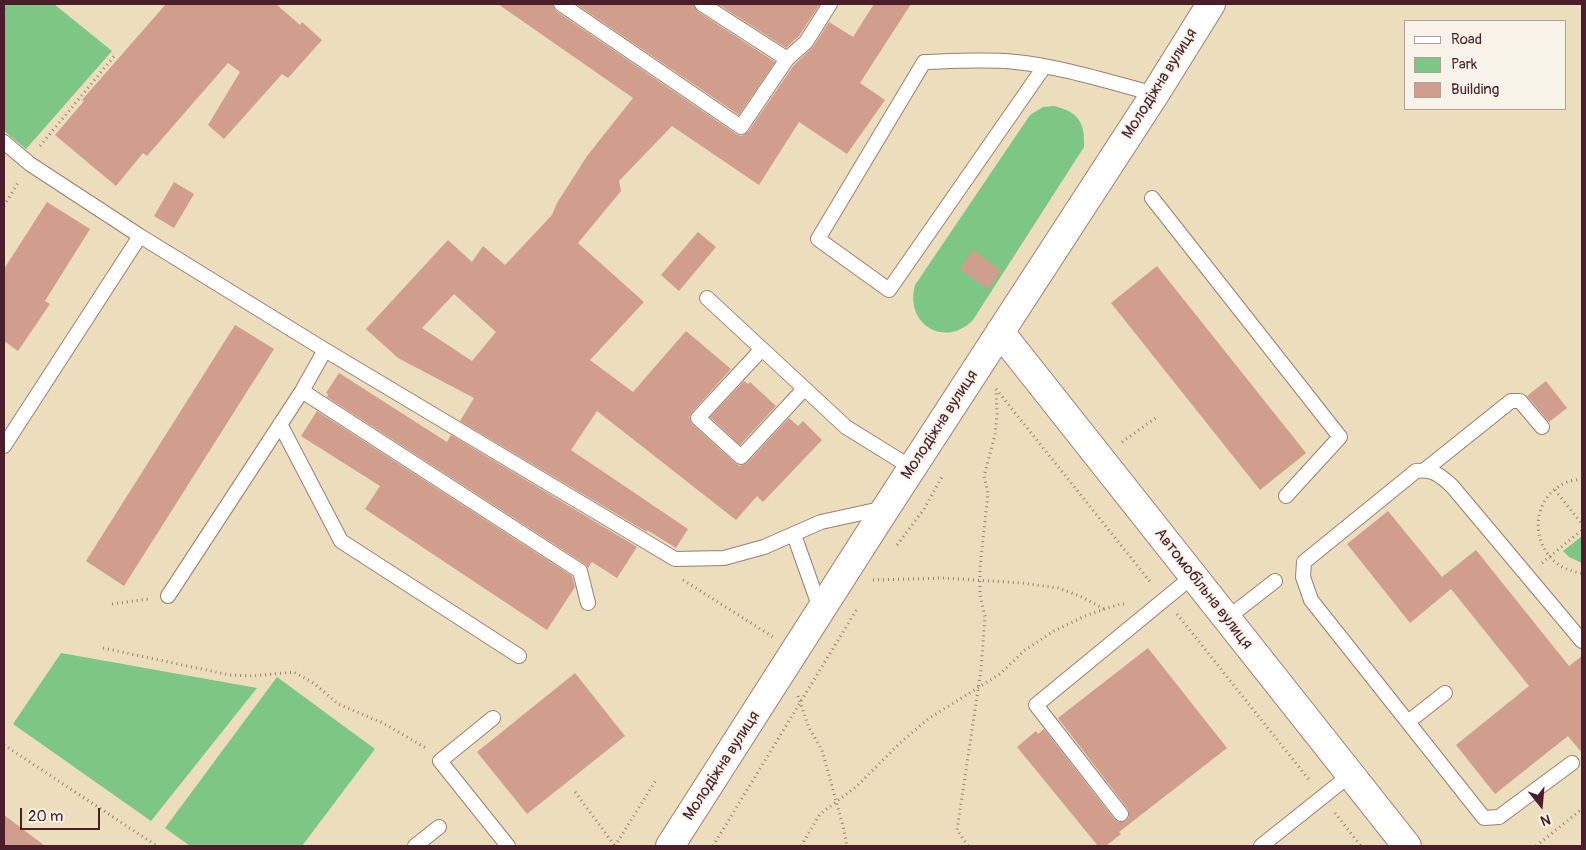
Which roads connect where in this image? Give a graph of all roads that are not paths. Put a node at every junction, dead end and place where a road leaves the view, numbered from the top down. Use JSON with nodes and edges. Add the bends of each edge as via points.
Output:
{"nodes":[{"id":1,"x":561,"y":4,"type":"edge"},
{"id":2,"x":702,"y":4,"type":"edge"},
{"id":3,"x":830,"y":4,"type":"edge"},
{"id":4,"x":1211,"y":4,"type":"edge"},
{"id":5,"x":787,"y":59,"type":"junction"},
{"id":6,"x":1044,"y":67,"type":"junction"},
{"id":7,"x":1155,"y":94,"type":"junction"},
{"id":8,"x":4,"y":142,"type":"edge"},
{"id":9,"x":1152,"y":198,"type":"dead end"},
{"id":10,"x":140,"y":236,"type":"junction"},
{"id":11,"x":707,"y":298,"type":"dead end"},
{"id":12,"x":1000,"y":332,"type":"junction"},
{"id":13,"x":762,"y":349,"type":"junction"},
{"id":14,"x":325,"y":350,"type":"junction"},
{"id":15,"x":804,"y":389,"type":"junction"},
{"id":16,"x":302,"y":391,"type":"junction"},
{"id":17,"x":280,"y":424,"type":"junction"},
{"id":18,"x":1542,"y":427,"type":"dead end"},
{"id":19,"x":4,"y":446,"type":"edge"},
{"id":20,"x":912,"y":468,"type":"junction"},
{"id":21,"x":1426,"y":469,"type":"junction"},
{"id":22,"x":1286,"y":496,"type":"dead end"},
{"id":23,"x":886,"y":508,"type":"junction"},
{"id":24,"x":794,"y":535,"type":"junction"},
{"id":25,"x":1193,"y":576,"type":"junction"},
{"id":26,"x":1275,"y":581,"type":"dead end"},
{"id":27,"x":168,"y":596,"type":"road end"},
{"id":28,"x":588,"y":603,"type":"dead end"},
{"id":29,"x":820,"y":611,"type":"junction"},
{"id":30,"x":1226,"y":619,"type":"junction"},
{"id":31,"x":1582,"y":641,"type":"edge"},
{"id":32,"x":519,"y":656,"type":"dead end"},
{"id":33,"x":1445,"y":693,"type":"dead end"},
{"id":34,"x":493,"y":718,"type":"dead end"},
{"id":35,"x":1408,"y":722,"type":"junction"},
{"id":36,"x":1572,"y":763,"type":"dead end"},
{"id":37,"x":1350,"y":775,"type":"junction"},
{"id":38,"x":1121,"y":814,"type":"dead end"},
{"id":39,"x":439,"y":827,"type":"dead end"},
{"id":40,"x":415,"y":846,"type":"edge"},
{"id":41,"x":508,"y":846,"type":"edge"},
{"id":42,"x":670,"y":846,"type":"edge"},
{"id":43,"x":1261,"y":846,"type":"edge"},
{"id":44,"x":1406,"y":846,"type":"edge"}],
"edges":[{"from":1,"to":5,"type":"lane","via":[[741,127]]},
{"from":2,"to":5,"type":"lane"},
{"from":3,"to":5,"type":"lane","via":[[806,42]]},
{"from":4,"to":7,"type":"street","name":"Молодіжна вулиця"},
{"from":6,"to":6,"type":"lane","via":[[973,60],[924,62],[818,239],[889,290]]},
{"from":6,"to":7,"type":"lane"},
{"from":7,"to":12,"type":"street","name":"Молодіжна вулиця"},
{"from":8,"to":10,"type":"lane","via":[[30,164]]},
{"from":9,"to":22,"type":"lane","via":[[1340,437]]},
{"from":10,"to":14,"type":"lane"},
{"from":10,"to":19,"type":"lane"},
{"from":11,"to":13,"type":"lane"},
{"from":12,"to":20,"type":"street","name":"Молодіжна вулиця"},
{"from":12,"to":25,"type":"street","name":"Автомобільна вулиця"},
{"from":13,"to":15,"type":"lane"},
{"from":13,"to":15,"type":"lane","via":[[698,418],[741,457]]},
{"from":14,"to":16,"type":"lane"},
{"from":14,"to":24,"type":"lane","via":[[675,559],[724,558]]},
{"from":15,"to":20,"type":"lane","via":[[846,427]]},
{"from":16,"to":17,"type":"lane"},
{"from":16,"to":28,"type":"lane","via":[[580,571]]},
{"from":17,"to":27,"type":"lane"},
{"from":17,"to":32,"type":"lane","via":[[342,541]]},
{"from":18,"to":21,"type":"lane","via":[[1520,401],[1510,401]]},
{"from":20,"to":23,"type":"street","name":"Молодіжна вулиця"},
{"from":21,"to":31,"type":"lane","via":[[1452,486]]},
{"from":21,"to":35,"type":"lane","via":[[1416,471],[1304,562],[1303,577],[1311,600]]},
{"from":23,"to":24,"type":"lane","via":[[822,522]]},
{"from":23,"to":29,"type":"street","name":"Молодіжна вулиця"},
{"from":24,"to":29,"type":"lane"},
{"from":25,"to":30,"type":"street","name":"Автомобільна вулиця"},
{"from":25,"to":38,"type":"lane","via":[[1036,705]]},
{"from":26,"to":30,"type":"lane"},
{"from":29,"to":42,"type":"street","name":"Молодіжна вулиця"},
{"from":30,"to":37,"type":"street","name":"Автомобільна вулиця"},
{"from":33,"to":35,"type":"lane"},
{"from":34,"to":41,"type":"lane","via":[[440,761]]},
{"from":35,"to":36,"type":"lane","via":[[1484,818],[1499,817]]},
{"from":37,"to":43,"type":"lane"},
{"from":37,"to":44,"type":"street","name":"Автомобільна вулиця"},
{"from":39,"to":40,"type":"lane"}]}
